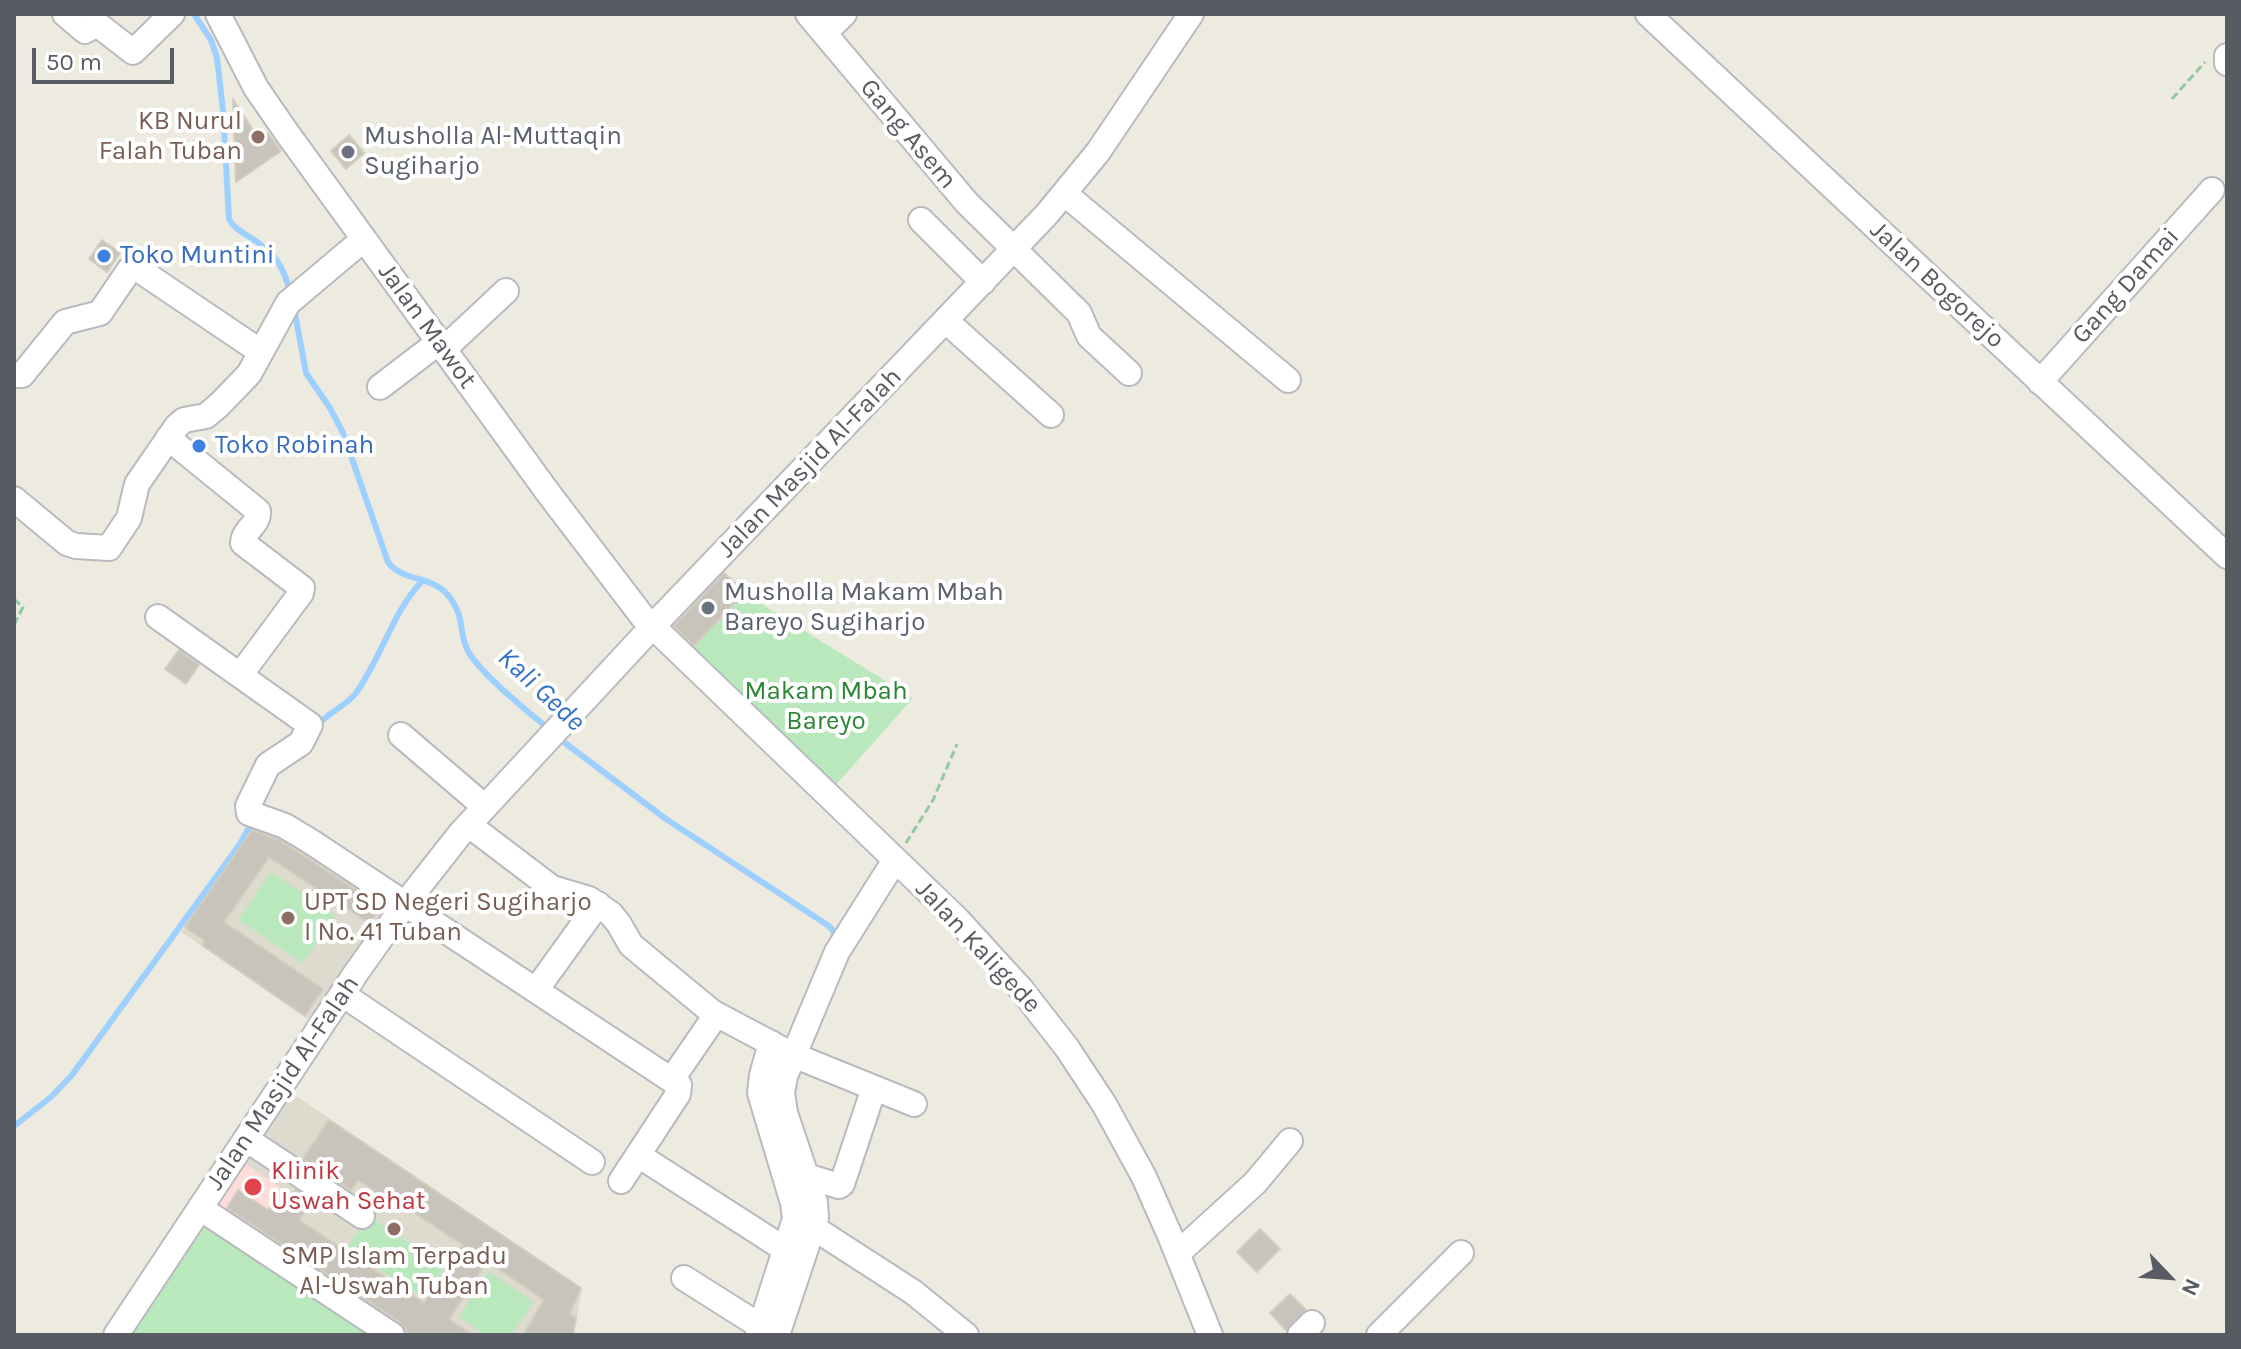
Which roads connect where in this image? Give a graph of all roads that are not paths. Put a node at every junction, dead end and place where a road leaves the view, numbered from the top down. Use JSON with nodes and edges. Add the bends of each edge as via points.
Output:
{"nodes":[{"id":1,"x":65,"y":14,"type":"edge"},
{"id":2,"x":172,"y":14,"type":"edge"},
{"id":3,"x":218,"y":14,"type":"edge"},
{"id":4,"x":808,"y":14,"type":"edge"},
{"id":5,"x":844,"y":14,"type":"edge"},
{"id":6,"x":1191,"y":14,"type":"edge"},
{"id":7,"x":1648,"y":14,"type":"edge"},
{"id":8,"x":824,"y":33,"type":"junction"},
{"id":9,"x":2212,"y":190,"type":"dead end"},
{"id":10,"x":1065,"y":194,"type":"junction"},
{"id":11,"x":921,"y":220,"type":"dead end"},
{"id":12,"x":364,"y":239,"type":"junction"},
{"id":13,"x":1014,"y":249,"type":"junction"},
{"id":14,"x":983,"y":282,"type":"junction"},
{"id":15,"x":506,"y":291,"type":"dead end"},
{"id":16,"x":946,"y":321,"type":"junction"},
{"id":17,"x":441,"y":345,"type":"junction"},
{"id":18,"x":261,"y":352,"type":"junction"},
{"id":19,"x":1129,"y":373,"type":"dead end"},
{"id":20,"x":14,"y":375,"type":"edge"},
{"id":21,"x":1288,"y":380,"type":"dead end"},
{"id":22,"x":2040,"y":382,"type":"junction"},
{"id":23,"x":380,"y":387,"type":"dead end"},
{"id":24,"x":1051,"y":415,"type":"dead end"},
{"id":25,"x":168,"y":438,"type":"junction"},
{"id":26,"x":14,"y":499,"type":"edge"},
{"id":27,"x":2227,"y":556,"type":"edge"},
{"id":28,"x":158,"y":617,"type":"dead end"},
{"id":29,"x":652,"y":627,"type":"junction"},
{"id":30,"x":241,"y":674,"type":"junction"},
{"id":31,"x":401,"y":735,"type":"dead end"},
{"id":32,"x":485,"y":807,"type":"junction"},
{"id":33,"x":469,"y":825,"type":"junction"},
{"id":34,"x":895,"y":860,"type":"junction"},
{"id":35,"x":405,"y":904,"type":"junction"},
{"id":36,"x":598,"y":904,"type":"junction"},
{"id":37,"x":536,"y":990,"type":"junction"},
{"id":38,"x":342,"y":994,"type":"junction"},
{"id":39,"x":716,"y":1015,"type":"junction"},
{"id":40,"x":782,"y":1049,"type":"junction"},
{"id":41,"x":672,"y":1079,"type":"junction"},
{"id":42,"x":874,"y":1088,"type":"junction"},
{"id":43,"x":914,"y":1104,"type":"dead end"},
{"id":44,"x":246,"y":1139,"type":"junction"},
{"id":45,"x":1290,"y":1141,"type":"dead end"},
{"id":46,"x":638,"y":1155,"type":"junction"},
{"id":47,"x":592,"y":1162,"type":"dead end"},
{"id":48,"x":806,"y":1176,"type":"junction"},
{"id":49,"x":621,"y":1181,"type":"dead end"},
{"id":50,"x":200,"y":1208,"type":"junction"},
{"id":51,"x":362,"y":1216,"type":"dead end"},
{"id":52,"x":814,"y":1228,"type":"junction"},
{"id":53,"x":786,"y":1250,"type":"junction"},
{"id":54,"x":1178,"y":1253,"type":"junction"},
{"id":55,"x":1461,"y":1253,"type":"dead end"},
{"id":56,"x":684,"y":1278,"type":"dead end"},
{"id":57,"x":765,"y":1332,"type":"edge"},
{"id":58,"x":117,"y":1335,"type":"edge"},
{"id":59,"x":392,"y":1335,"type":"edge"},
{"id":60,"x":966,"y":1335,"type":"edge"},
{"id":61,"x":1210,"y":1335,"type":"edge"},
{"id":62,"x":1379,"y":1335,"type":"edge"}],
"edges":[{"from":1,"to":2,"type":"street","via":[[85,31],[96,24],[133,52]]},
{"from":3,"to":12,"type":"street","name":"Jalan Mawot","via":[[256,88]]},
{"from":4,"to":8,"type":"street","name":"Gang Asem"},
{"from":5,"to":8,"type":"street"},
{"from":6,"to":10,"type":"street","name":"Jalan Masjid Al-Falah"},
{"from":7,"to":22,"type":"street","name":"Jalan Bogorejo"},
{"from":8,"to":13,"type":"street","name":"Gang Asem","via":[[960,195]]},
{"from":9,"to":22,"type":"street","name":"Gang Damai"},
{"from":10,"to":13,"type":"street","name":"Jalan Masjid Al-Falah"},
{"from":10,"to":21,"type":"street"},
{"from":11,"to":14,"type":"street"},
{"from":12,"to":17,"type":"street","name":"Jalan Mawot"},
{"from":12,"to":18,"type":"street","via":[[292,298]]},
{"from":13,"to":14,"type":"street","name":"Jalan Masjid Al-Falah"},
{"from":13,"to":19,"type":"street","name":"Gang Asem","via":[[1081,315],[1090,337]]},
{"from":14,"to":16,"type":"street","name":"Jalan Masjid Al-Falah"},
{"from":15,"to":17,"type":"street"},
{"from":16,"to":24,"type":"street"},
{"from":16,"to":29,"type":"street","name":"Jalan Masjid Al-Falah"},
{"from":17,"to":23,"type":"street"},
{"from":17,"to":29,"type":"street","name":"Jalan Mawot"},
{"from":18,"to":20,"type":"street","via":[[135,267],[100,313],[65,322],[22,375]]},
{"from":18,"to":25,"type":"street","via":[[249,374],[219,405],[201,418],[181,422]]},
{"from":22,"to":27,"type":"street","name":"Jalan Bogorejo"},
{"from":25,"to":26,"type":"street","via":[[137,484],[129,518],[109,548],[67,543]]},
{"from":25,"to":30,"type":"street","via":[[258,511],[243,543],[302,588]]},
{"from":28,"to":30,"type":"street"},
{"from":29,"to":32,"type":"street","name":"Jalan Masjid Al-Falah"},
{"from":29,"to":34,"type":"street","name":"Jalan Kaligede"},
{"from":30,"to":35,"type":"street","via":[[310,725],[301,743],[266,767],[247,811],[297,833]]},
{"from":31,"to":32,"type":"street"},
{"from":32,"to":33,"type":"street","name":"Jalan Masjid Al-Falah"},
{"from":33,"to":35,"type":"street","name":"Jalan Masjid Al-Falah"},
{"from":33,"to":36,"type":"street","via":[[555,890]]},
{"from":34,"to":40,"type":"street"},
{"from":34,"to":54,"type":"street","name":"Jalan Kaligede","via":[[981,944],[1067,1048],[1119,1131]]},
{"from":35,"to":37,"type":"street"},
{"from":35,"to":38,"type":"street","name":"Jalan Masjid Al-Falah"},
{"from":36,"to":37,"type":"street"},
{"from":36,"to":39,"type":"street","via":[[616,919],[631,945]]},
{"from":37,"to":41,"type":"street"},
{"from":38,"to":44,"type":"street","name":"Jalan Masjid Al-Falah"},
{"from":38,"to":47,"type":"street"},
{"from":39,"to":40,"type":"street"},
{"from":39,"to":41,"type":"street"},
{"from":40,"to":42,"type":"street"},
{"from":40,"to":48,"type":"street","via":[[783,1104]]},
{"from":40,"to":53,"type":"street","via":[[762,1075],[760,1093],[794,1208]]},
{"from":41,"to":46,"type":"street","via":[[679,1092]]},
{"from":42,"to":43,"type":"street"},
{"from":42,"to":48,"type":"street","via":[[841,1185]]},
{"from":44,"to":50,"type":"street","name":"Jalan Masjid Al-Falah"},
{"from":44,"to":51,"type":"street"},
{"from":45,"to":54,"type":"street","via":[[1237,1201]]},
{"from":46,"to":49,"type":"street"},
{"from":46,"to":53,"type":"street"},
{"from":48,"to":52,"type":"street","via":[[816,1208]]},
{"from":50,"to":58,"type":"street","name":"Jalan Masjid Al-Falah"},
{"from":50,"to":59,"type":"street"},
{"from":52,"to":57,"type":"street"},
{"from":52,"to":60,"type":"street","via":[[913,1292]]},
{"from":53,"to":57,"type":"street"},
{"from":54,"to":61,"type":"street","name":"Jalan Kaligede"},
{"from":55,"to":62,"type":"street"},
{"from":56,"to":57,"type":"street"}]}
